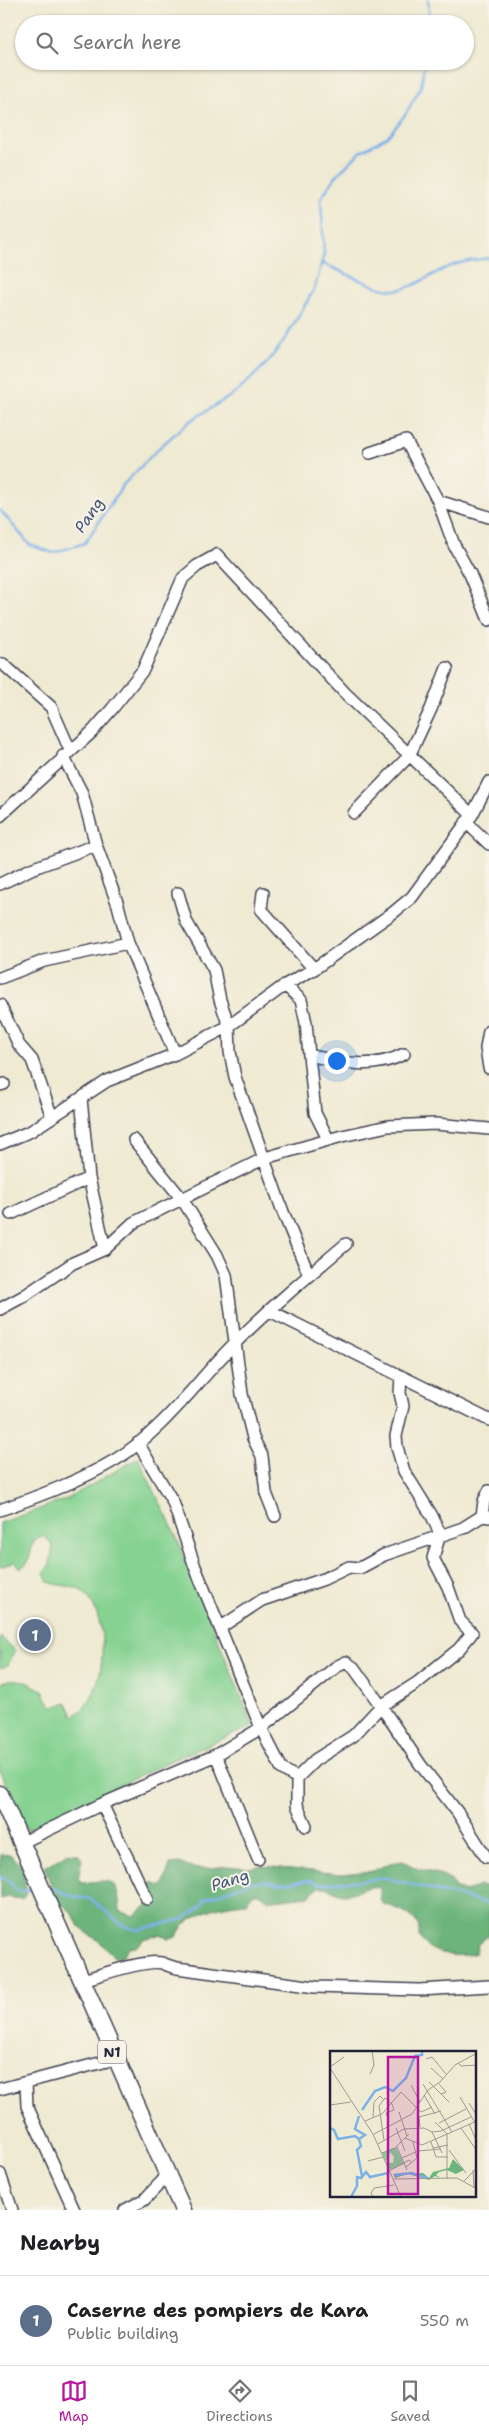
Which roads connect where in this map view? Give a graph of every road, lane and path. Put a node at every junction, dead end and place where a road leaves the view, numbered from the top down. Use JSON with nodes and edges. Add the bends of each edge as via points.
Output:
{"nodes":[{"id":1,"x":370,"y":453,"type":"dead end"},
{"id":2,"x":438,"y":501,"type":"junction"},
{"id":3,"x":489,"y":517,"type":"edge"},
{"id":4,"x":489,"y":620,"type":"edge"},
{"id":5,"x":0,"y":664,"type":"edge"},
{"id":6,"x":448,"y":668,"type":"dead end"},
{"id":7,"x":67,"y":753,"type":"junction"},
{"id":8,"x":409,"y":756,"type":"junction"},
{"id":9,"x":489,"y":782,"type":"edge"},
{"id":10,"x":354,"y":812,"type":"dead end"},
{"id":11,"x":0,"y":816,"type":"edge"},
{"id":12,"x":469,"y":818,"type":"junction"},
{"id":13,"x":489,"y":844,"type":"edge"},
{"id":14,"x":96,"y":845,"type":"junction"},
{"id":15,"x":0,"y":884,"type":"edge"},
{"id":16,"x":263,"y":892,"type":"dead end"},
{"id":17,"x":178,"y":893,"type":"dead end"},
{"id":18,"x":128,"y":943,"type":"junction"},
{"id":19,"x":314,"y":969,"type":"junction"},
{"id":20,"x":0,"y":978,"type":"edge"},
{"id":21,"x":285,"y":985,"type":"junction"},
{"id":22,"x":0,"y":1005,"type":"edge"},
{"id":23,"x":229,"y":1026,"type":"junction"},
{"id":24,"x":489,"y":1031,"type":"edge"},
{"id":25,"x":175,"y":1054,"type":"junction"},
{"id":26,"x":404,"y":1054,"type":"dead end"},
{"id":27,"x":309,"y":1055,"type":"junction"},
{"id":28,"x":489,"y":1068,"type":"edge"},
{"id":29,"x":81,"y":1099,"type":"junction"},
{"id":30,"x":52,"y":1117,"type":"junction"},
{"id":31,"x":489,"y":1129,"type":"edge"},
{"id":32,"x":328,"y":1139,"type":"junction"},
{"id":33,"x":134,"y":1140,"type":"dead end"},
{"id":34,"x":0,"y":1144,"type":"edge"},
{"id":35,"x":264,"y":1158,"type":"junction"},
{"id":36,"x":89,"y":1178,"type":"junction"},
{"id":37,"x":182,"y":1199,"type":"junction"},
{"id":38,"x":11,"y":1214,"type":"dead end"},
{"id":39,"x":346,"y":1244,"type":"dead end"},
{"id":40,"x":105,"y":1249,"type":"junction"},
{"id":41,"x":310,"y":1275,"type":"junction"},
{"id":42,"x":0,"y":1309,"type":"edge"},
{"id":43,"x":270,"y":1310,"type":"junction"},
{"id":44,"x":236,"y":1342,"type":"junction"},
{"id":45,"x":400,"y":1377,"type":"junction"},
{"id":46,"x":489,"y":1420,"type":"edge"},
{"id":47,"x":138,"y":1443,"type":"junction"},
{"id":48,"x":489,"y":1491,"type":"edge"},
{"id":49,"x":0,"y":1510,"type":"edge"},
{"id":50,"x":275,"y":1516,"type":"dead end"},
{"id":51,"x":486,"y":1517,"type":"edge"},
{"id":52,"x":440,"y":1534,"type":"junction"},
{"id":53,"x":221,"y":1627,"type":"junction"},
{"id":54,"x":381,"y":1706,"type":"junction"},
{"id":55,"x":261,"y":1728,"type":"junction"},
{"id":56,"x":216,"y":1755,"type":"junction"},
{"id":57,"x":297,"y":1778,"type":"junction"},
{"id":58,"x":0,"y":1794,"type":"edge"},
{"id":59,"x":102,"y":1804,"type":"junction"},
{"id":60,"x":306,"y":1826,"type":"dead end"},
{"id":61,"x":21,"y":1843,"type":"junction"},
{"id":62,"x":486,"y":1857,"type":"dead end"},
{"id":63,"x":258,"y":1859,"type":"dead end"},
{"id":64,"x":147,"y":1900,"type":"dead end"},
{"id":65,"x":83,"y":1980,"type":"junction"},
{"id":66,"x":489,"y":1986,"type":"edge"},
{"id":67,"x":115,"y":2058,"type":"junction"},
{"id":68,"x":26,"y":2083,"type":"junction"},
{"id":69,"x":0,"y":2089,"type":"edge"},
{"id":70,"x":0,"y":2174,"type":"edge"},
{"id":71,"x":167,"y":2176,"type":"junction"},
{"id":72,"x":12,"y":2210,"type":"edge"},
{"id":73,"x":74,"y":2210,"type":"edge"},
{"id":74,"x":125,"y":2210,"type":"edge"},
{"id":75,"x":183,"y":2210,"type":"edge"}],
"edges":[{"from":1,"to":2,"type":"street","via":[[406,441]]},
{"from":2,"to":3,"type":"street"},
{"from":2,"to":4,"type":"street","via":[[454,545]]},
{"from":5,"to":7,"type":"street","via":[[51,707]]},
{"from":6,"to":8,"type":"street"},
{"from":7,"to":8,"type":"street","via":[[92,732],[143,670],[183,578],[217,555]]},
{"from":7,"to":11,"type":"street"},
{"from":7,"to":14,"type":"street","via":[[82,792]]},
{"from":8,"to":10,"type":"street"},
{"from":8,"to":12,"type":"street"},
{"from":9,"to":12,"type":"street"},
{"from":12,"to":13,"type":"street"},
{"from":12,"to":19,"type":"street","via":[[412,897]]},
{"from":14,"to":15,"type":"street"},
{"from":14,"to":18,"type":"street"},
{"from":16,"to":19,"type":"street","via":[[261,909]]},
{"from":17,"to":23,"type":"street","via":[[186,920],[214,970]]},
{"from":18,"to":20,"type":"street","via":[[44,961]]},
{"from":18,"to":25,"type":"street"},
{"from":19,"to":21,"type":"street"},
{"from":21,"to":23,"type":"street"},
{"from":21,"to":27,"type":"street","via":[[300,1000]]},
{"from":22,"to":30,"type":"street","via":[[19,1045],[32,1060]]},
{"from":23,"to":25,"type":"street"},
{"from":23,"to":35,"type":"street","via":[[235,1077]]},
{"from":24,"to":28,"type":"street","via":[[486,1048]]},
{"from":25,"to":29,"type":"street","via":[[107,1082]]},
{"from":26,"to":27,"type":"street","via":[[390,1062],[371,1064]]},
{"from":27,"to":32,"type":"street","via":[[316,1113]]},
{"from":29,"to":30,"type":"street"},
{"from":29,"to":36,"type":"street"},
{"from":30,"to":34,"type":"street","via":[[31,1131]]},
{"from":31,"to":32,"type":"street","via":[[436,1124],[388,1126]]},
{"from":32,"to":35,"type":"street"},
{"from":33,"to":37,"type":"street"},
{"from":35,"to":37,"type":"street"},
{"from":35,"to":41,"type":"street"},
{"from":36,"to":38,"type":"street"},
{"from":36,"to":40,"type":"street"},
{"from":37,"to":40,"type":"street","via":[[133,1223]]},
{"from":37,"to":44,"type":"street","via":[[226,1275]]},
{"from":39,"to":41,"type":"street"},
{"from":40,"to":42,"type":"street","via":[[73,1263]]},
{"from":41,"to":43,"type":"street"},
{"from":43,"to":44,"type":"street"},
{"from":43,"to":45,"type":"street"},
{"from":44,"to":47,"type":"street","via":[[168,1416]]},
{"from":44,"to":50,"type":"street","via":[[242,1394],[253,1438],[262,1456],[266,1493]]},
{"from":45,"to":46,"type":"street"},
{"from":45,"to":52,"type":"street","via":[[403,1406],[396,1436],[397,1447],[404,1471]]},
{"from":47,"to":49,"type":"street","via":[[106,1464],[39,1496]]},
{"from":47,"to":53,"type":"street","via":[[173,1502],[194,1568]]},
{"from":48,"to":51,"type":"street","via":[[484,1501]]},
{"from":51,"to":52,"type":"street"},
{"from":52,"to":53,"type":"street","via":[[402,1551],[384,1555],[360,1568],[349,1568],[262,1600]]},
{"from":52,"to":54,"type":"street","via":[[433,1558],[448,1586],[460,1621],[472,1633],[459,1649]]},
{"from":53,"to":55,"type":"street"},
{"from":54,"to":55,"type":"street","via":[[354,1668],[346,1662],[336,1666]]},
{"from":54,"to":57,"type":"street","via":[[353,1736],[315,1760]]},
{"from":54,"to":62,"type":"street"},
{"from":55,"to":56,"type":"street"},
{"from":55,"to":57,"type":"street","via":[[282,1769]]},
{"from":56,"to":59,"type":"street"},
{"from":56,"to":63,"type":"street"},
{"from":57,"to":60,"type":"street","via":[[297,1805]]},
{"from":58,"to":61,"type":"highway","number":"N1"},
{"from":59,"to":61,"type":"street"},
{"from":59,"to":64,"type":"street"},
{"from":61,"to":65,"type":"highway","number":"N1"},
{"from":65,"to":66,"type":"street","via":[[108,1970],[116,1972],[141,1964],[162,1963],[177,1968],[315,1987],[419,1990]]},
{"from":65,"to":67,"type":"highway","number":"N1"},
{"from":67,"to":68,"type":"street"},
{"from":67,"to":71,"type":"highway","number":"N1"},
{"from":68,"to":69,"type":"street"},
{"from":68,"to":73,"type":"street","via":[[27,2106]]},
{"from":70,"to":72,"type":"street"},
{"from":71,"to":74,"type":"street","via":[[144,2200]]},
{"from":71,"to":75,"type":"highway","number":"N1"}]}
